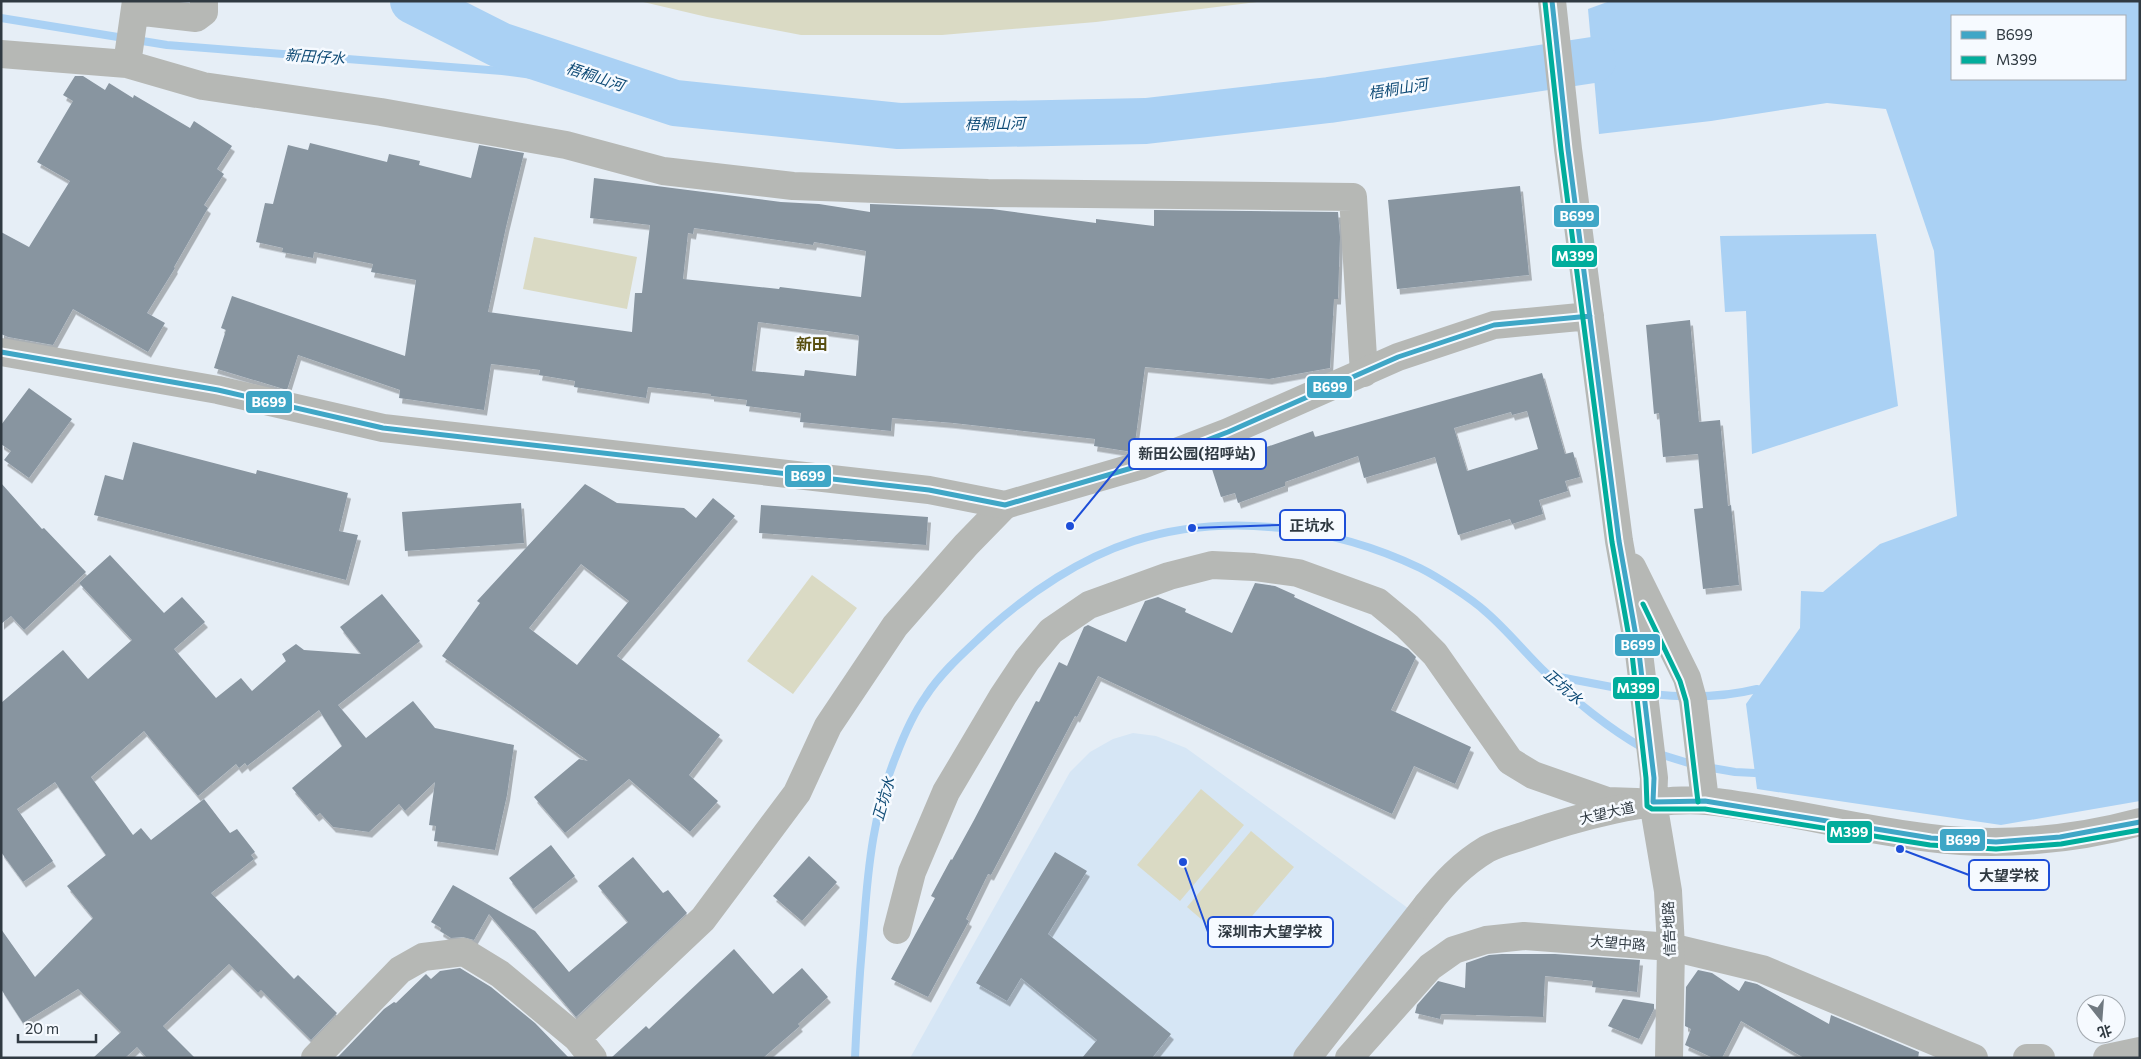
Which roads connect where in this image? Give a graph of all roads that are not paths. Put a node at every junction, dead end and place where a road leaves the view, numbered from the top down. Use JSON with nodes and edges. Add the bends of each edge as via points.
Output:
{"nodes":[{"id":1,"x":204,"y":1,"type":"edge"},
{"id":2,"x":1553,"y":3,"type":"edge"},
{"id":3,"x":136,"y":6,"type":"edge"},
{"id":4,"x":1,"y":54,"type":"edge"},
{"id":5,"x":127,"y":64,"type":"junction"},
{"id":6,"x":1590,"y":316,"type":"junction"},
{"id":7,"x":1,"y":352,"type":"edge"},
{"id":8,"x":1364,"y":372,"type":"junction"},
{"id":9,"x":1005,"y":505,"type":"junction"},
{"id":10,"x":1619,"y":541,"type":"junction"},
{"id":11,"x":1654,"y":790,"type":"junction"},
{"id":12,"x":1703,"y":790,"type":"junction"},
{"id":13,"x":2140,"y":822,"type":"edge"},
{"id":14,"x":897,"y":930,"type":"dead end"},
{"id":15,"x":1671,"y":948,"type":"junction"},
{"id":16,"x":585,"y":1048,"type":"edge"},
{"id":17,"x":2140,"y":1050,"type":"edge"},
{"id":18,"x":315,"y":1058,"type":"edge"},
{"id":19,"x":1307,"y":1058,"type":"edge"},
{"id":20,"x":1349,"y":1058,"type":"edge"},
{"id":21,"x":1669,"y":1058,"type":"edge"},
{"id":22,"x":1974,"y":1058,"type":"edge"},
{"id":23,"x":2027,"y":1058,"type":"edge"},
{"id":24,"x":2041,"y":1058,"type":"edge"},
{"id":25,"x":2107,"y":1058,"type":"edge"}],
"edges":[{"from":1,"to":3,"type":"street","via":[[204,12],[196,18]]},
{"from":2,"to":6,"type":"street","name":"信告地路"},
{"from":3,"to":5,"type":"street"},
{"from":4,"to":5,"type":"street"},
{"from":5,"to":8,"type":"street","via":[[203,86],[381,112],[546,142],[663,171],[784,185],[998,193],[1353,197]]},
{"from":6,"to":8,"type":"street","via":[[1494,325],[1398,357]]},
{"from":6,"to":10,"type":"street","name":"信告地路"},
{"from":7,"to":9,"type":"street","via":[[218,390],[383,428],[929,490]]},
{"from":8,"to":9,"type":"street","via":[[1228,432],[1142,465]]},
{"from":9,"to":16,"type":"street","via":[[895,626],[828,726],[797,793],[703,919]]},
{"from":10,"to":11,"type":"street","name":"信告地路","via":[[1639,653]]},
{"from":10,"to":12,"type":"street","via":[[1687,678],[1693,700]]},
{"from":11,"to":12,"type":"street","name":"大望大道"},
{"from":11,"to":14,"type":"street","via":[[1607,801],[1533,776],[1510,761],[1435,654],[1378,602],[1298,573],[1212,565],[1169,576],[1089,605],[1051,631],[1003,696],[946,792],[912,872]]},
{"from":11,"to":15,"type":"street","name":"信告地路","via":[[1668,891]]},
{"from":11,"to":19,"type":"street","name":"大望大道","via":[[1488,848],[1448,877]]},
{"from":12,"to":13,"type":"street","name":"大望大道","via":[[1940,839],[1996,842],[2060,838]]},
{"from":15,"to":20,"type":"street","name":"大望中路","via":[[1524,936],[1486,940],[1454,950],[1430,967]]},
{"from":15,"to":21,"type":"street","name":"信告地路"},
{"from":15,"to":22,"type":"street","name":"大望中路","via":[[1762,969]]},
{"from":16,"to":18,"type":"street","via":[[500,974],[464,952],[423,957],[400,970]]},
{"from":17,"to":25,"type":"street"},
{"from":23,"to":24,"type":"street"}]}
